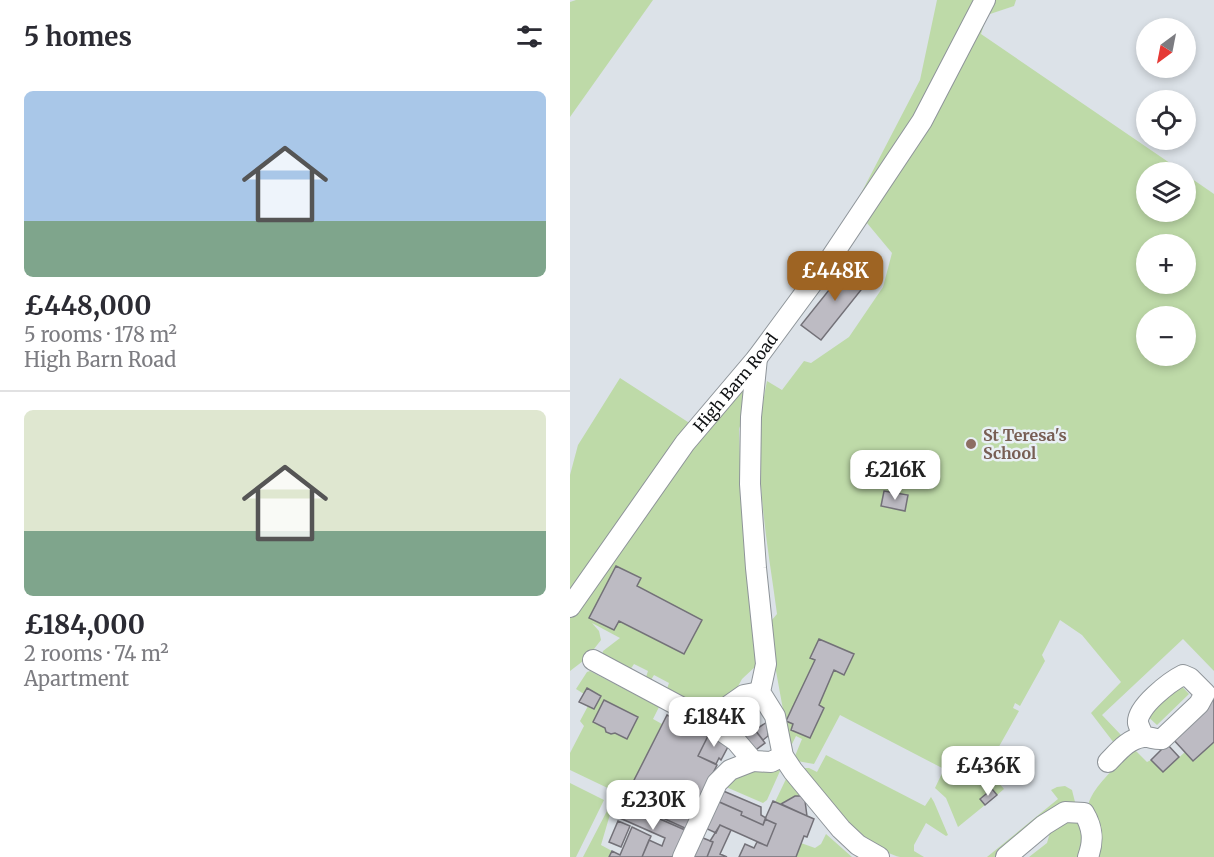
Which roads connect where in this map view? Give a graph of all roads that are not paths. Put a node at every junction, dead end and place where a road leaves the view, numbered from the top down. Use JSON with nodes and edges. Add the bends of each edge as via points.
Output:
{"nodes":[{"id":1,"x":985,"y":0,"type":"edge"},
{"id":2,"x":757,"y":358,"type":"junction"},
{"id":3,"x":570,"y":608,"type":"edge"},
{"id":4,"x":593,"y":660,"type":"dead end"},
{"id":5,"x":760,"y":692,"type":"junction"},
{"id":6,"x":707,"y":721,"type":"junction"},
{"id":7,"x":1144,"y":737,"type":"dead end"},
{"id":8,"x":783,"y":756,"type":"junction"},
{"id":9,"x":753,"y":761,"type":"junction"},
{"id":10,"x":1108,"y":762,"type":"dead end"},
{"id":11,"x":683,"y":857,"type":"edge"},
{"id":12,"x":879,"y":857,"type":"edge"},
{"id":13,"x":1006,"y":857,"type":"edge"},
{"id":14,"x":1088,"y":857,"type":"edge"}],
"edges":[{"from":1,"to":2,"type":"street","name":"High Barn Road","via":[[922,122],[830,259]]},
{"from":2,"to":3,"type":"street","name":"High Barn Road","via":[[685,443]]},
{"from":2,"to":5,"type":"street","via":[[750,484],[766,664]]},
{"from":4,"to":6,"type":"street"},
{"from":5,"to":6,"type":"street","via":[[744,695]]},
{"from":5,"to":8,"type":"street","via":[[775,716]]},
{"from":6,"to":9,"type":"street","via":[[736,741]]},
{"from":7,"to":10,"type":"street","via":[[1128,742]]},
{"from":8,"to":9,"type":"street","via":[[771,762]]},
{"from":8,"to":12,"type":"street","via":[[841,829]]},
{"from":9,"to":11,"type":"street","via":[[730,770],[717,783]]},
{"from":13,"to":14,"type":"street","via":[[1065,812],[1084,813],[1090,824],[1093,844]]}]}
